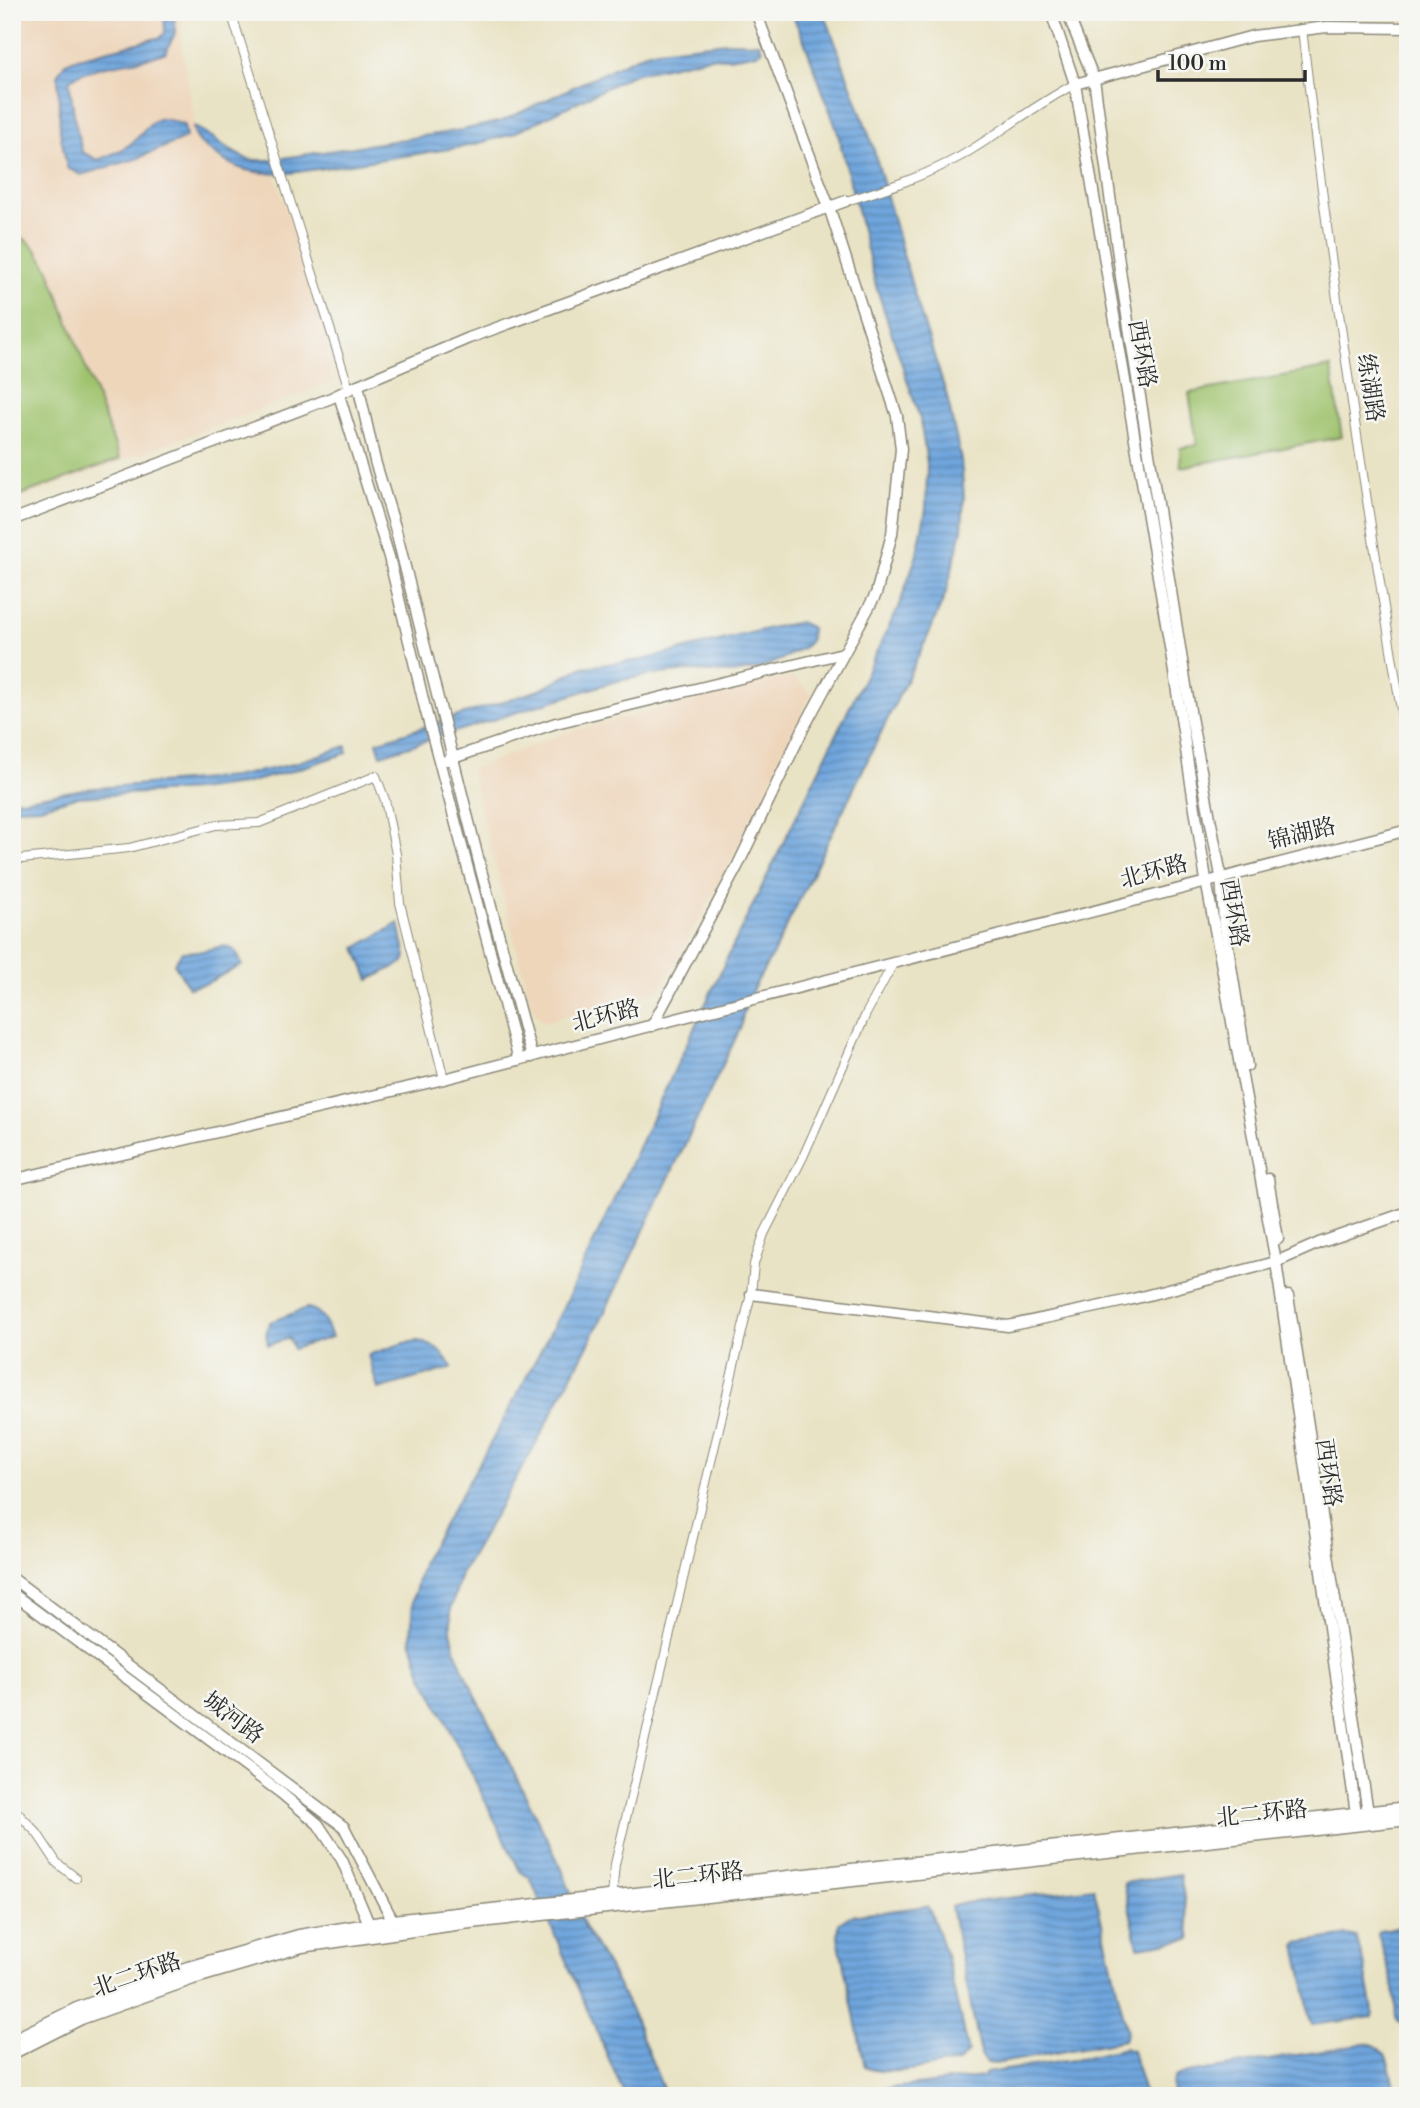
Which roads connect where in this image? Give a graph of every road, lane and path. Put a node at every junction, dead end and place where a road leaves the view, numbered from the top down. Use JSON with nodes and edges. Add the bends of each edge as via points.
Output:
{"nodes":[{"id":1,"x":231,"y":12,"type":"edge"},
{"id":2,"x":756,"y":12,"type":"edge"},
{"id":3,"x":1051,"y":12,"type":"edge"},
{"id":4,"x":1067,"y":12,"type":"edge"},
{"id":5,"x":1302,"y":29,"type":"junction"},
{"id":6,"x":1408,"y":29,"type":"edge"},
{"id":7,"x":1094,"y":79,"type":"junction"},
{"id":8,"x":1075,"y":84,"type":"junction"},
{"id":9,"x":846,"y":201,"type":"joint"},
{"id":10,"x":829,"y":207,"type":"junction"},
{"id":11,"x":349,"y":389,"type":"junction"},
{"id":12,"x":12,"y":520,"type":"edge"},
{"id":13,"x":843,"y":653,"type":"junction"},
{"id":14,"x":1408,"y":751,"type":"edge"},
{"id":15,"x":453,"y":758,"type":"junction"},
{"id":16,"x":440,"y":762,"type":"junction"},
{"id":17,"x":1408,"y":830,"type":"edge"},
{"id":18,"x":12,"y":860,"type":"edge"},
{"id":19,"x":1222,"y":876,"type":"junction"},
{"id":20,"x":1206,"y":880,"type":"junction"},
{"id":21,"x":894,"y":962,"type":"junction"},
{"id":22,"x":652,"y":1026,"type":"junction"},
{"id":23,"x":532,"y":1057,"type":"junction"},
{"id":24,"x":519,"y":1060,"type":"junction"},
{"id":25,"x":444,"y":1079,"type":"junction"},
{"id":26,"x":12,"y":1180,"type":"edge"},
{"id":27,"x":1408,"y":1212,"type":"edge"},
{"id":28,"x":1279,"y":1261,"type":"junction"},
{"id":29,"x":751,"y":1294,"type":"junction"},
{"id":30,"x":12,"y":1578,"type":"edge"},
{"id":31,"x":12,"y":1592,"type":"edge"},
{"id":32,"x":12,"y":1807,"type":"edge"},
{"id":33,"x":1408,"y":1808,"type":"edge"},
{"id":34,"x":1363,"y":1819,"type":"junction"},
{"id":35,"x":1408,"y":1819,"type":"edge"},
{"id":36,"x":76,"y":1878,"type":"dead end"},
{"id":37,"x":612,"y":1896,"type":"junction"},
{"id":38,"x":596,"y":1903,"type":"junction"},
{"id":39,"x":531,"y":1911,"type":"junction"},
{"id":40,"x":393,"y":1921,"type":"junction"},
{"id":41,"x":369,"y":1924,"type":"junction"},
{"id":42,"x":12,"y":2041,"type":"edge"},
{"id":43,"x":12,"y":2053,"type":"edge"}],
"edges":[{"from":1,"to":11,"type":"street"},
{"from":2,"to":10,"type":"street"},
{"from":3,"to":8,"type":"street","name":"西环路"},
{"from":4,"to":7,"type":"street","name":"西环路"},
{"from":5,"to":6,"type":"street"},
{"from":5,"to":7,"type":"street","via":[[1253,36]]},
{"from":5,"to":14,"type":"street","name":"练湖路","via":[[1322,199]]},
{"from":7,"to":8,"type":"street"},
{"from":7,"to":19,"type":"street","name":"西环路","via":[[1191,717]]},
{"from":8,"to":9,"type":"street","via":[[960,156],[905,183]]},
{"from":8,"to":20,"type":"street","name":"西环路"},
{"from":9,"to":10,"type":"street"},
{"from":10,"to":11,"type":"street","via":[[469,338]]},
{"from":10,"to":13,"type":"street","via":[[897,416],[901,449],[892,534],[876,594]]},
{"from":11,"to":12,"type":"street"},
{"from":11,"to":15,"type":"street","via":[[395,527]]},
{"from":11,"to":16,"type":"street"},
{"from":13,"to":15,"type":"street","via":[[556,723]]},
{"from":13,"to":22,"type":"street"},
{"from":15,"to":16,"type":"street"},
{"from":15,"to":23,"type":"street"},
{"from":16,"to":24,"type":"street"},
{"from":17,"to":19,"type":"street","name":"锦湖路"},
{"from":18,"to":25,"type":"street","via":[[129,848],[216,825],[259,823],[376,776],[396,854],[400,903]]},
{"from":19,"to":20,"type":"street","name":"锦湖路"},
{"from":19,"to":28,"type":"street","name":"西环路","via":[[1224,922]]},
{"from":20,"to":21,"type":"street","name":"北环路"},
{"from":20,"to":28,"type":"street","name":"西环路"},
{"from":21,"to":22,"type":"street","name":"北环路"},
{"from":21,"to":29,"type":"street","via":[[764,1234]]},
{"from":22,"to":23,"type":"street","name":"北环路"},
{"from":23,"to":24,"type":"street","name":"北环路"},
{"from":24,"to":25,"type":"street","name":"北环路"},
{"from":25,"to":26,"type":"street","name":"北环路"},
{"from":27,"to":28,"type":"street"},
{"from":28,"to":29,"type":"street","via":[[1008,1326]]},
{"from":28,"to":34,"type":"street","name":"西环路"},
{"from":29,"to":37,"type":"street","via":[[615,1864]]},
{"from":30,"to":40,"type":"street","name":"城河路","via":[[344,1827]]},
{"from":31,"to":41,"type":"street","name":"城河路","via":[[318,1824],[342,1860]]},
{"from":32,"to":36,"type":"street","via":[[57,1863]]},
{"from":33,"to":34,"type":"main road","name":"北二环路"},
{"from":34,"to":35,"type":"main road","name":"北二环路"},
{"from":34,"to":37,"type":"main road","name":"北二环路"},
{"from":34,"to":38,"type":"main road","name":"北二环路"},
{"from":37,"to":38,"type":"main road","name":"北二环路"},
{"from":38,"to":39,"type":"main road","name":"北二环路"},
{"from":39,"to":40,"type":"main road","name":"北二环路"},
{"from":39,"to":43,"type":"main road","name":"北二环路","via":[[302,1946],[81,2018]]},
{"from":40,"to":41,"type":"main road","name":"北二环路"},
{"from":41,"to":42,"type":"main road","name":"北二环路","via":[[299,1936],[188,1968],[77,2009]]}]}
